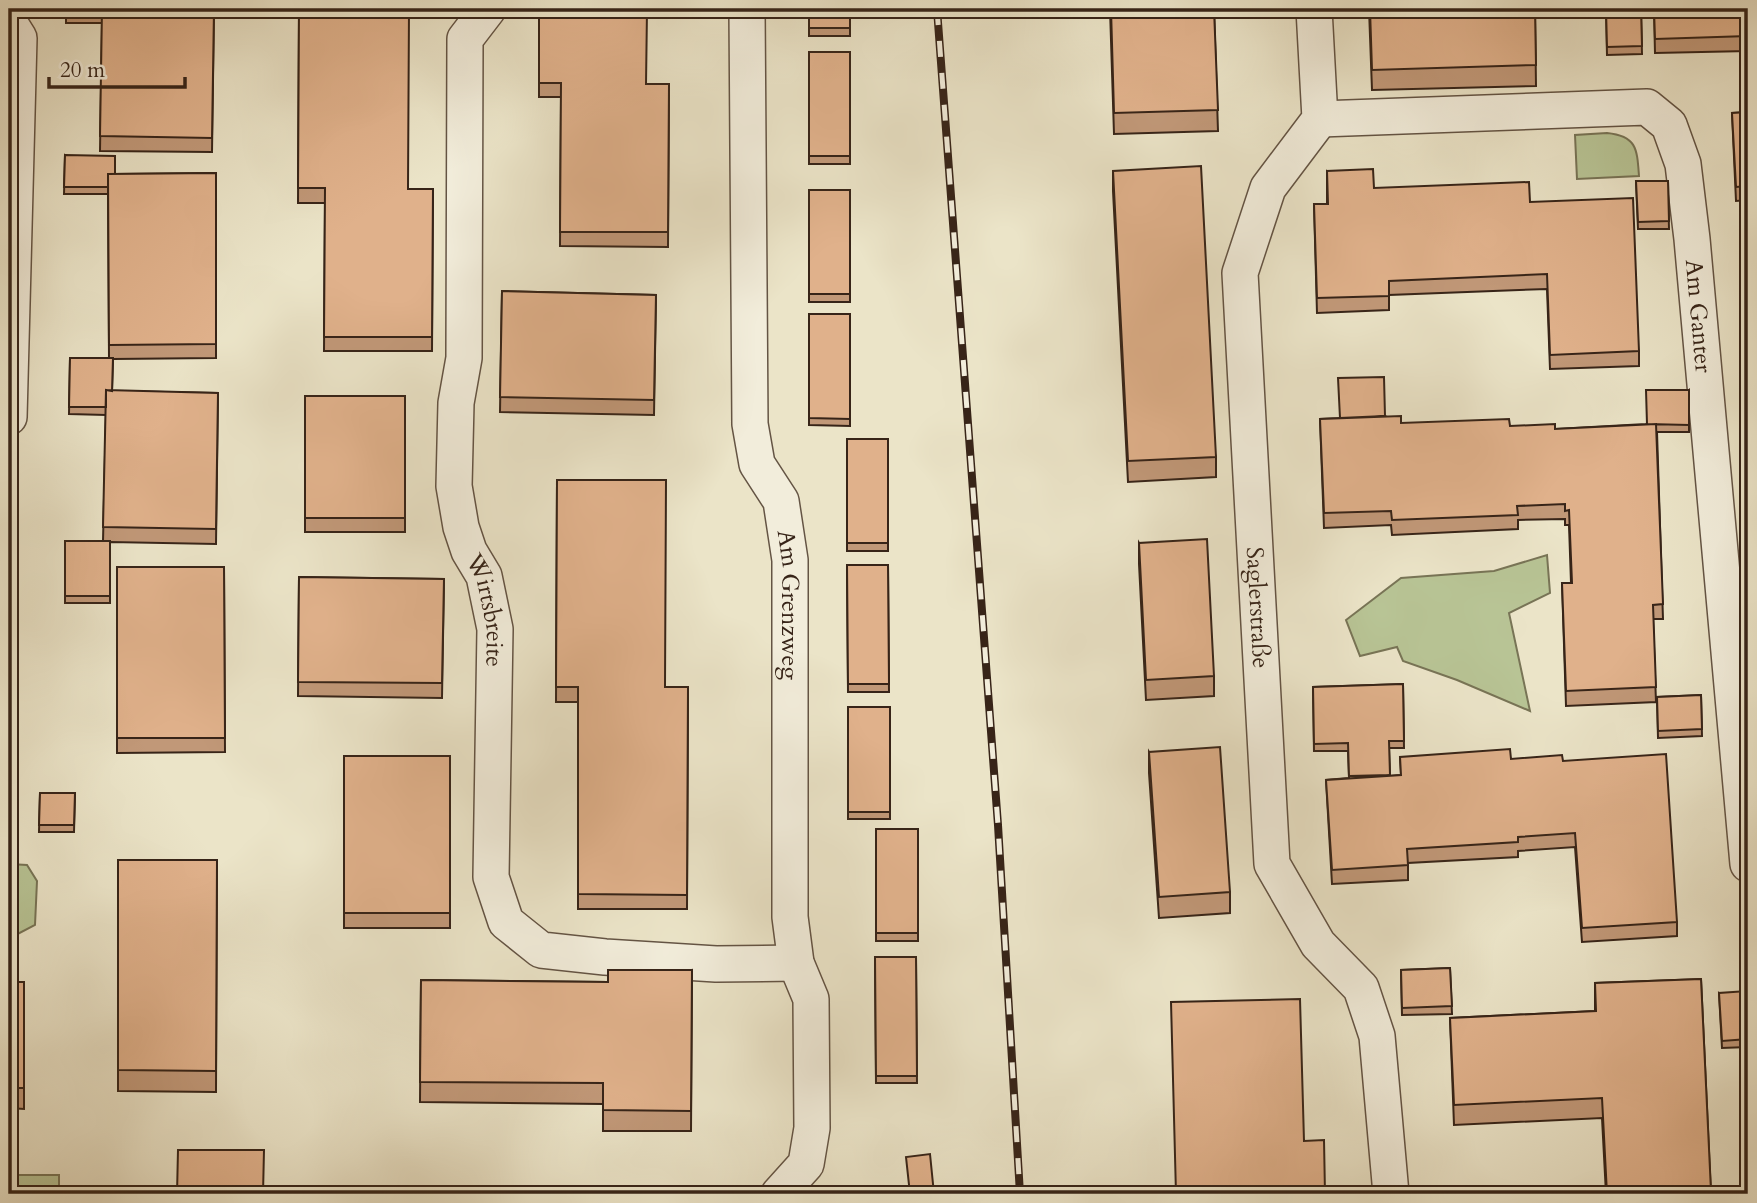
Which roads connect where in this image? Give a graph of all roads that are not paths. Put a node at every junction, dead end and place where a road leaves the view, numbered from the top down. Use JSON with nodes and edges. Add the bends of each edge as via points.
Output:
{"nodes":[{"id":1,"x":488,"y":9,"type":"edge"},
{"id":2,"x":747,"y":9,"type":"edge"},
{"id":3,"x":1314,"y":9,"type":"edge"},
{"id":4,"x":9,"y":22,"type":"edge"},
{"id":5,"x":1320,"y":119,"type":"junction"},
{"id":6,"x":9,"y":417,"type":"edge"},
{"id":7,"x":1748,"y":864,"type":"edge"},
{"id":8,"x":796,"y":963,"type":"junction"},
{"id":9,"x":779,"y":1194,"type":"edge"},
{"id":10,"x":1391,"y":1194,"type":"edge"}],
"edges":[{"from":1,"to":8,"type":"street","name":"Wirtsbreite","via":[[465,39],[464,358],[456,403],[454,486],[461,527],[468,551],[484,576],[495,629],[491,877],[506,922],[541,950],[716,964]]},
{"from":2,"to":8,"type":"street","name":"Am Grenzweg","via":[[750,424],[757,464],[781,501],[790,560],[790,917]]},
{"from":3,"to":5,"type":"street"},
{"from":4,"to":6,"type":"street","via":[[19,38]]},
{"from":5,"to":7,"type":"street","name":"Am Ganter","via":[[1647,107],[1669,125],[1684,164]]},
{"from":5,"to":10,"type":"street","name":"Saglerstraße","via":[[1268,188],[1240,273],[1272,863],[1318,944],[1361,988],[1377,1036]]},
{"from":8,"to":9,"type":"street","name":"Am Grenzweg","via":[[811,999],[812,1128],[806,1164]]}]}
